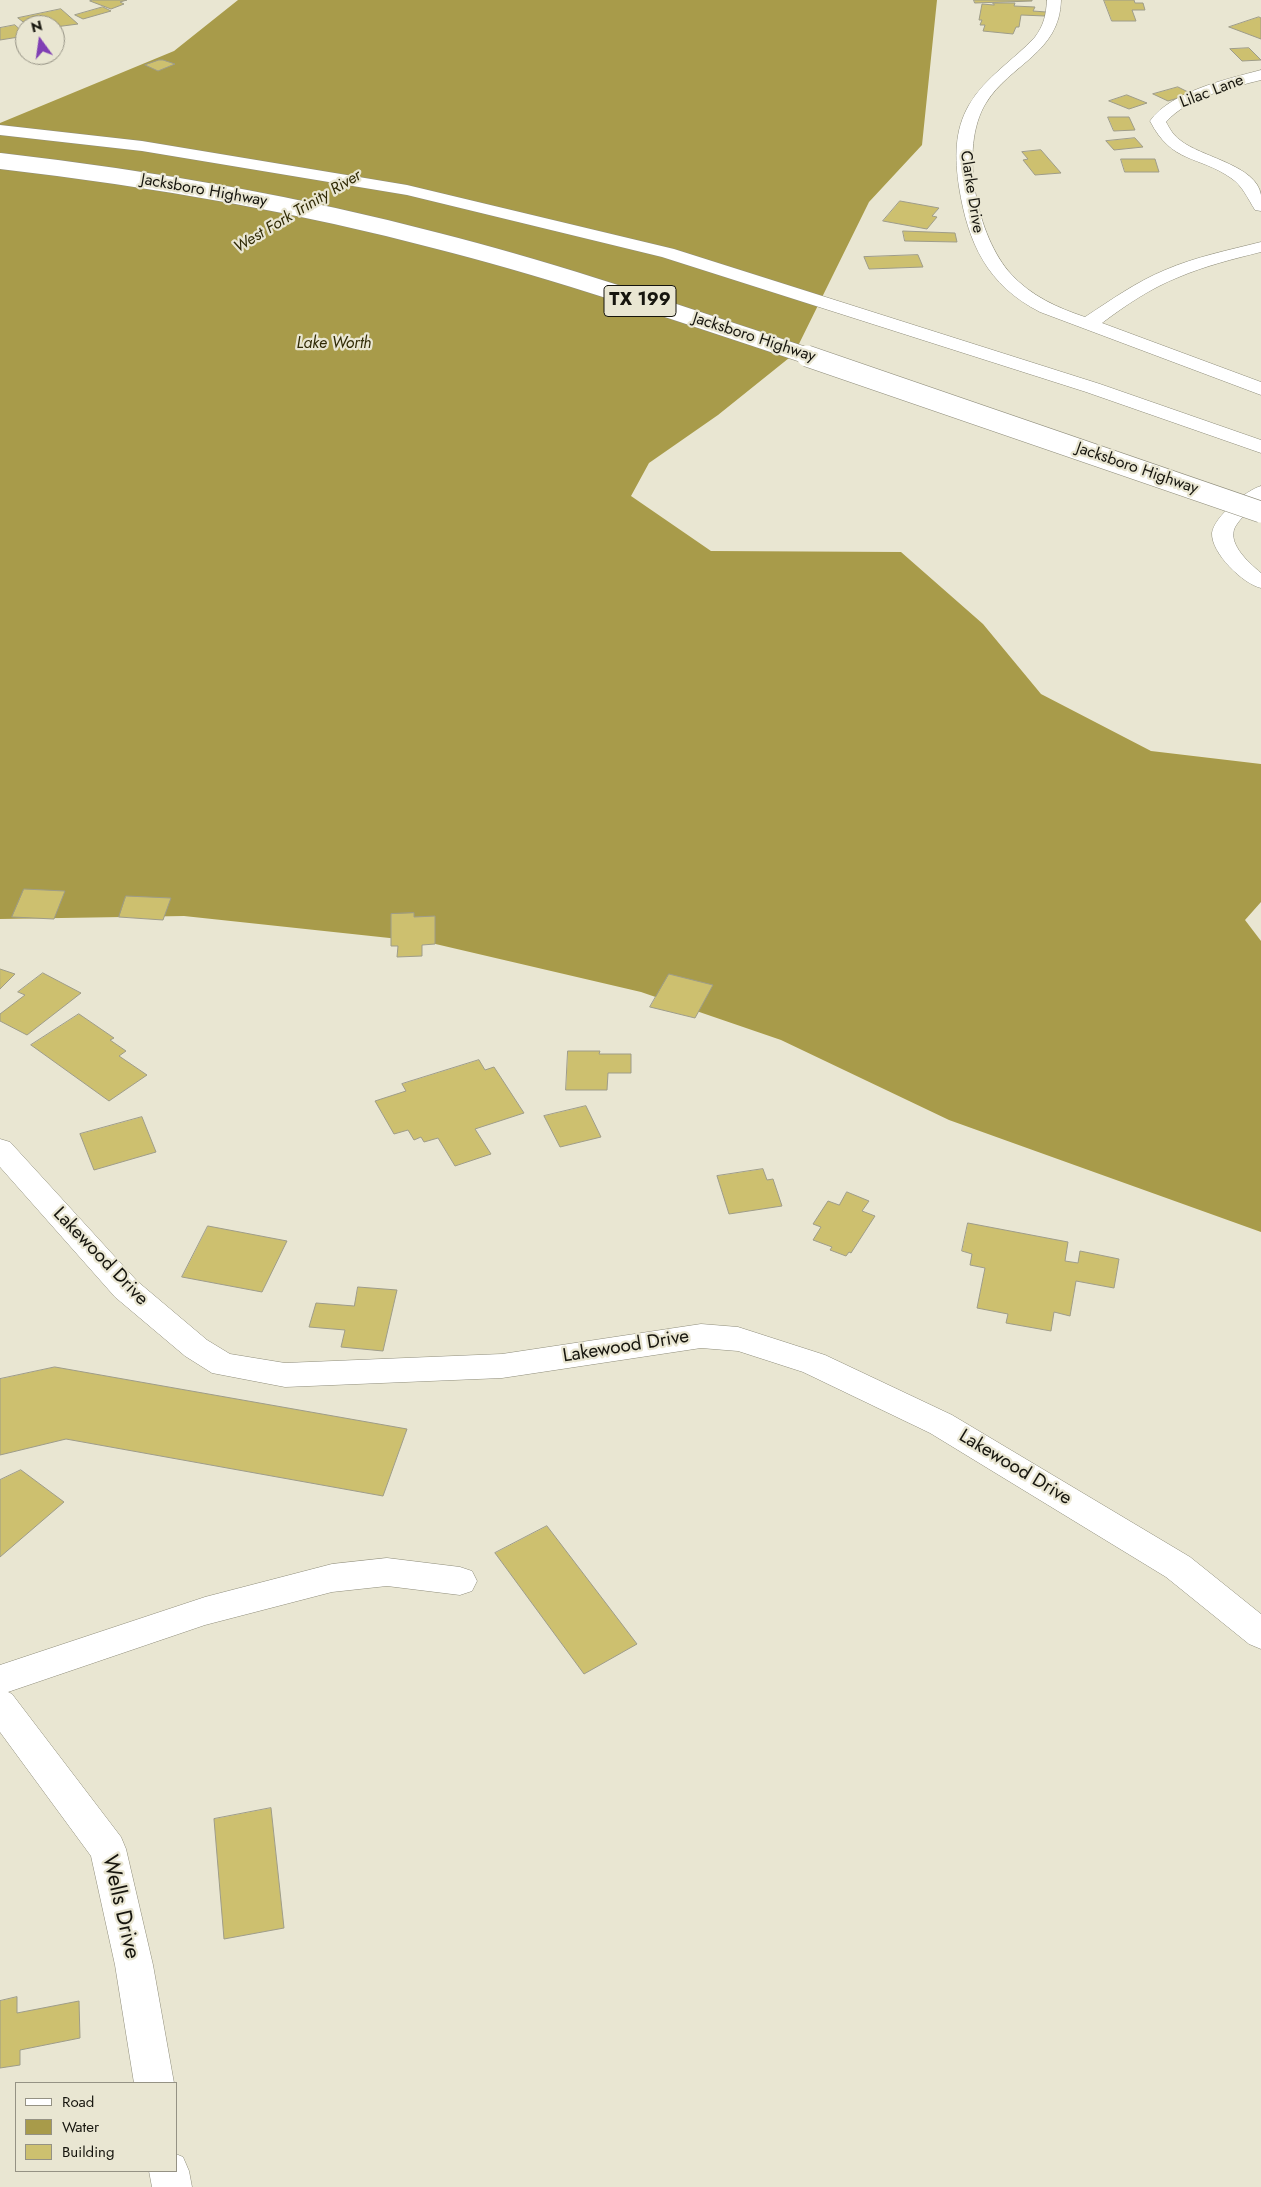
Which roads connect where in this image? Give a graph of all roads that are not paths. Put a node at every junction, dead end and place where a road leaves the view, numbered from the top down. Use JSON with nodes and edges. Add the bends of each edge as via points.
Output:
{"nodes":[{"id":1,"x":1054,"y":0,"type":"edge"},
{"id":2,"x":1261,"y":75,"type":"edge"},
{"id":3,"x":0,"y":130,"type":"edge"},
{"id":4,"x":0,"y":161,"type":"edge"},
{"id":5,"x":1261,"y":206,"type":"edge"},
{"id":6,"x":1261,"y":247,"type":"edge"},
{"id":7,"x":1088,"y":324,"type":"junction"},
{"id":8,"x":1261,"y":389,"type":"edge"},
{"id":9,"x":1261,"y":446,"type":"edge"},
{"id":10,"x":1261,"y":492,"type":"edge"},
{"id":11,"x":1261,"y":512,"type":"edge"},
{"id":12,"x":1259,"y":582,"type":"edge"},
{"id":13,"x":0,"y":1149,"type":"edge"},
{"id":14,"x":460,"y":1581,"type":"dead end"},
{"id":15,"x":1261,"y":1634,"type":"edge"},
{"id":16,"x":0,"y":1680,"type":"edge"},
{"id":17,"x":0,"y":1705,"type":"edge"},
{"id":18,"x":154,"y":2082,"type":"edge"},
{"id":19,"x":169,"y":2172,"type":"edge"},
{"id":20,"x":172,"y":2187,"type":"edge"}],
"edges":[{"from":1,"to":7,"type":"main road","name":"Clarke Drive","via":[[1053,20],[1048,33],[998,78],[974,109],[963,156],[974,225],[985,252],[1007,281],[1027,298]]},
{"from":2,"to":5,"type":"main road","name":"Lilac Lane","via":[[1180,103],[1163,113],[1158,121],[1163,134],[1181,150],[1240,176]]},
{"from":3,"to":9,"type":"main road","name":"Jacksboro Highway","via":[[142,146],[407,190],[668,252],[1093,388]]},
{"from":4,"to":11,"type":"main road","name":"Jacksboro Highway","number":"TX 199","bridge":true,"via":[[175,184],[264,201],[411,234],[578,280],[888,382]]},
{"from":6,"to":7,"type":"main road","via":[[1159,278]]},
{"from":7,"to":8,"type":"main road","name":"Clarke Drive"},
{"from":10,"to":12,"type":"main road","via":[[1226,523],[1221,532],[1223,544]]},
{"from":13,"to":15,"type":"main road","name":"Lakewood Drive","via":[[126,1289],[196,1348],[223,1365],[285,1375],[502,1366],[702,1336],[738,1339],[814,1363],[942,1424],[1178,1567]]},
{"from":14,"to":16,"type":"main road","via":[[387,1572],[332,1578],[205,1611]]},
{"from":17,"to":18,"type":"main road","name":"Wells Drive","via":[[108,1849],[134,1964]]},
{"from":19,"to":20,"type":"main road"}]}
